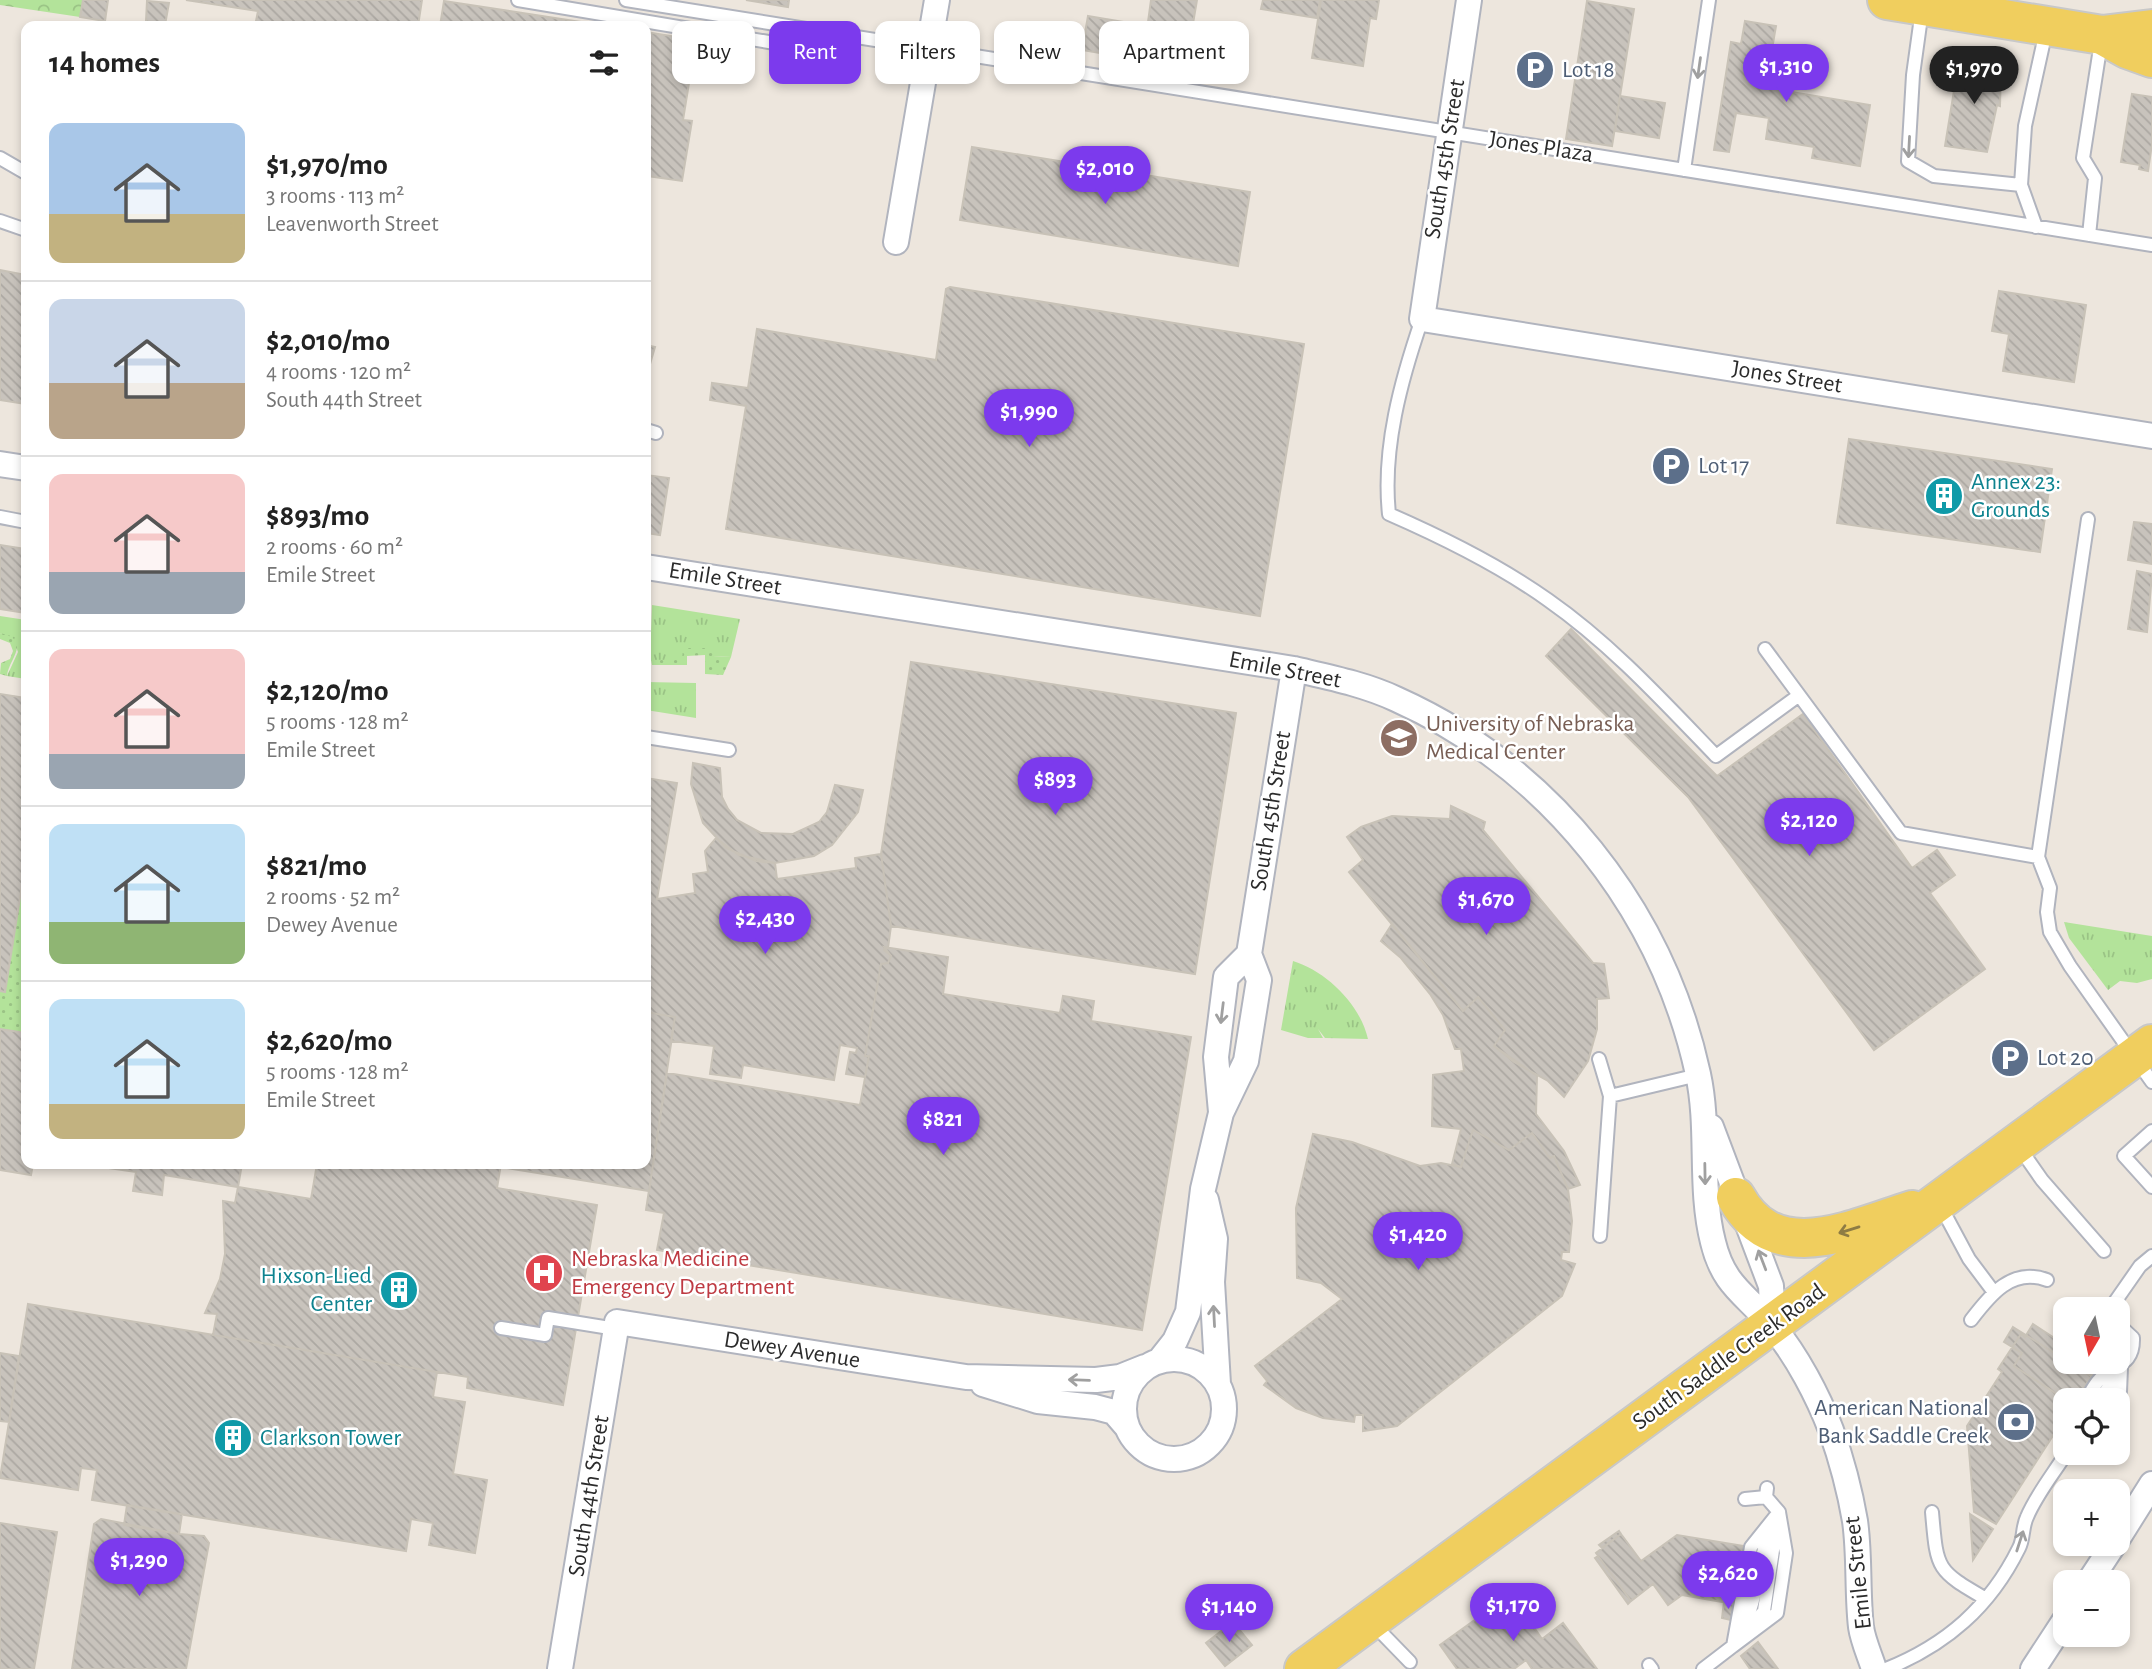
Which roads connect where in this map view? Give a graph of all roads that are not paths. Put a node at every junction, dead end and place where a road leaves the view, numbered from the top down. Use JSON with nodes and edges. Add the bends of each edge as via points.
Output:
{"nodes":[{"id":1,"x":518,"y":0,"type":"edge"},
{"id":2,"x":626,"y":0,"type":"edge"},
{"id":3,"x":937,"y":0,"type":"edge"},
{"id":4,"x":1469,"y":0,"type":"edge"},
{"id":5,"x":1709,"y":0,"type":"edge"},
{"id":6,"x":1905,"y":3,"type":"edge"},
{"id":7,"x":643,"y":21,"type":"edge"},
{"id":8,"x":934,"y":21,"type":"edge"},
{"id":9,"x":651,"y":22,"type":"edge"},
{"id":10,"x":2048,"y":26,"type":"junction"},
{"id":11,"x":2152,"y":29,"type":"edge"},
{"id":12,"x":2102,"y":35,"type":"junction"},
{"id":13,"x":875,"y":41,"type":"edge"},
{"id":14,"x":769,"y":42,"type":"edge"},
{"id":15,"x":980,"y":58,"type":"edge"},
{"id":16,"x":2152,"y":58,"type":"edge"},
{"id":17,"x":923,"y":84,"type":"edge"},
{"id":18,"x":1449,"y":133,"type":"junction"},
{"id":19,"x":0,"y":158,"type":"edge"},
{"id":20,"x":21,"y":170,"type":"edge"},
{"id":21,"x":1684,"y":170,"type":"junction"},
{"id":22,"x":2021,"y":185,"type":"junction"},
{"id":23,"x":0,"y":221,"type":"edge"},
{"id":24,"x":2036,"y":226,"type":"junction"},
{"id":25,"x":21,"y":228,"type":"edge"},
{"id":26,"x":2089,"y":235,"type":"junction"},
{"id":27,"x":896,"y":242,"type":"dead end"},
{"id":28,"x":2152,"y":245,"type":"edge"},
{"id":29,"x":1422,"y":319,"type":"junction"},
{"id":30,"x":2152,"y":434,"type":"edge"},
{"id":31,"x":0,"y":464,"type":"edge"},
{"id":32,"x":21,"y":467,"type":"edge"},
{"id":33,"x":0,"y":517,"type":"edge"},
{"id":34,"x":2088,"y":519,"type":"dead end"},
{"id":35,"x":21,"y":521,"type":"edge"},
{"id":36,"x":651,"y":568,"type":"edge"},
{"id":37,"x":1765,"y":649,"type":"dead end"},
{"id":38,"x":1294,"y":669,"type":"junction"},
{"id":39,"x":1798,"y":696,"type":"junction"},
{"id":40,"x":651,"y":738,"type":"edge"},
{"id":41,"x":729,"y":750,"type":"dead end"},
{"id":42,"x":2038,"y":857,"type":"junction"},
{"id":43,"x":1599,"y":1059,"type":"dead end"},
{"id":44,"x":2146,"y":1061,"type":"edge"},
{"id":45,"x":1698,"y":1075,"type":"junction"},
{"id":46,"x":1610,"y":1096,"type":"junction"},
{"id":47,"x":1704,"y":1106,"type":"junction"},
{"id":48,"x":2152,"y":1131,"type":"edge"},
{"id":49,"x":2016,"y":1144,"type":"junction"},
{"id":50,"x":2152,"y":1187,"type":"edge"},
{"id":51,"x":1203,"y":1189,"type":"junction"},
{"id":52,"x":1736,"y":1196,"type":"junction"},
{"id":53,"x":1938,"y":1202,"type":"junction"},
{"id":54,"x":1600,"y":1236,"type":"dead end"},
{"id":55,"x":2104,"y":1251,"type":"dead end"},
{"id":56,"x":2152,"y":1256,"type":"edge"},
{"id":57,"x":2047,"y":1280,"type":"dead end"},
{"id":58,"x":1993,"y":1291,"type":"junction"},
{"id":59,"x":2118,"y":1297,"type":"edge"},
{"id":60,"x":1971,"y":1321,"type":"dead end"},
{"id":61,"x":616,"y":1326,"type":"junction"},
{"id":62,"x":1773,"y":1326,"type":"junction"},
{"id":63,"x":501,"y":1328,"type":"dead end"},
{"id":64,"x":2130,"y":1335,"type":"edge"},
{"id":65,"x":2130,"y":1353,"type":"edge"},
{"id":66,"x":1153,"y":1363,"type":"junction"},
{"id":67,"x":2108,"y":1374,"type":"edge"},
{"id":68,"x":967,"y":1377,"type":"junction"},
{"id":69,"x":1218,"y":1384,"type":"junction"},
{"id":70,"x":2094,"y":1388,"type":"edge"},
{"id":71,"x":1127,"y":1427,"type":"junction"},
{"id":72,"x":2059,"y":1465,"type":"edge"},
{"id":73,"x":2152,"y":1484,"type":"edge"},
{"id":74,"x":1745,"y":1499,"type":"dead end"},
{"id":75,"x":1779,"y":1512,"type":"junction"},
{"id":76,"x":1932,"y":1513,"type":"dead end"},
{"id":77,"x":2130,"y":1519,"type":"edge"},
{"id":78,"x":1986,"y":1599,"type":"junction"},
{"id":79,"x":1368,"y":1619,"type":"junction"},
{"id":80,"x":2053,"y":1638,"type":"edge"},
{"id":81,"x":1733,"y":1646,"type":"junction"},
{"id":82,"x":1410,"y":1662,"type":"dead end"},
{"id":83,"x":561,"y":1669,"type":"edge"},
{"id":84,"x":1304,"y":1669,"type":"edge"},
{"id":85,"x":1703,"y":1669,"type":"edge"},
{"id":86,"x":1874,"y":1669,"type":"edge"},
{"id":87,"x":1886,"y":1669,"type":"edge"},
{"id":88,"x":2033,"y":1669,"type":"edge"}],
"edges":[{"from":1,"to":7,"type":"lane"},
{"from":2,"to":13,"type":"lane","name":"Jones Plaza"},
{"from":3,"to":8,"type":"street"},
{"from":4,"to":18,"type":"street","name":"South 45th Street"},
{"from":5,"to":21,"type":"lane","one_way":true},
{"from":6,"to":10,"type":"main road"},
{"from":6,"to":22,"type":"lane","one_way":true,"via":[[1913,75],[1908,161],[1934,176]]},
{"from":9,"to":14,"type":"lane"},
{"from":10,"to":12,"type":"main road"},
{"from":10,"to":22,"type":"lane","via":[[2025,126]]},
{"from":11,"to":12,"type":"main road"},
{"from":12,"to":16,"type":"main road"},
{"from":12,"to":26,"type":"lane","via":[[2083,158],[2095,178]]},
{"from":15,"to":18,"type":"lane","name":"Jones Plaza"},
{"from":17,"to":27,"type":"street"},
{"from":18,"to":21,"type":"lane","name":"Jones Plaza"},
{"from":18,"to":29,"type":"street","name":"South 45th Street"},
{"from":19,"to":20,"type":"lane"},
{"from":21,"to":24,"type":"lane","name":"Jones Plaza"},
{"from":22,"to":24,"type":"lane"},
{"from":23,"to":25,"type":"lane"},
{"from":24,"to":26,"type":"lane","name":"Jones Plaza"},
{"from":26,"to":28,"type":"lane","name":"Jones Plaza"},
{"from":29,"to":30,"type":"street","name":"Jones Street"},
{"from":29,"to":39,"type":"lane","via":[[1403,382],[1386,484],[1389,514],[1448,540],[1548,600],[1635,671],[1716,756]]},
{"from":31,"to":32,"type":"street"},
{"from":33,"to":35,"type":"lane"},
{"from":34,"to":42,"type":"lane"},
{"from":36,"to":38,"type":"street","name":"Emile Street"},
{"from":37,"to":39,"type":"lane"},
{"from":38,"to":45,"type":"street","name":"Emile Street","via":[[1395,698],[1472,742],[1540,792],[1600,859],[1649,938],[1681,1014]]},
{"from":38,"to":51,"type":"street","name":"South 45th Street","via":[[1249,954],[1259,980],[1246,1061],[1222,1112]]},
{"from":39,"to":42,"type":"lane","via":[[1901,833]]},
{"from":40,"to":41,"type":"lane"},
{"from":42,"to":44,"type":"lane","via":[[2050,888],[2050,932]]},
{"from":43,"to":46,"type":"lane"},
{"from":44,"to":49,"type":"main road","name":"South Saddle Creek Road"},
{"from":45,"to":46,"type":"lane"},
{"from":45,"to":47,"type":"street","name":"Emile Street"},
{"from":46,"to":54,"type":"lane"},
{"from":47,"to":52,"type":"street","name":"Emile Street"},
{"from":47,"to":62,"type":"street","name":"Emile Street","one_way":true,"via":[[1705,1184],[1713,1244],[1735,1291]]},
{"from":48,"to":50,"type":"lane","via":[[2124,1156]]},
{"from":49,"to":53,"type":"main road","name":"South Saddle Creek Road"},
{"from":49,"to":55,"type":"lane"},
{"from":51,"to":66,"type":"street","name":"South 45th Street","via":[[1188,1312],[1175,1341]]},
{"from":69,"to":51,"type":"street","name":"South 45th Street","one_way":true,"via":[[1212,1282],[1215,1239]]},
{"from":53,"to":52,"type":"main road","one_way":true,"via":[[1835,1234],[1792,1239],[1754,1222]]},
{"from":62,"to":52,"type":"street","name":"Emile Street","one_way":true,"via":[[1771,1286]]},
{"from":53,"to":58,"type":"lane","via":[[1969,1259]]},
{"from":53,"to":62,"type":"main road","name":"South Saddle Creek Road"},
{"from":56,"to":59,"type":"lane"},
{"from":57,"to":58,"type":"lane","via":[[2030,1275]]},
{"from":58,"to":60,"type":"lane"},
{"from":61,"to":63,"type":"lane","via":[[548,1318],[545,1335]]},
{"from":61,"to":68,"type":"street","name":"Dewey Avenue"},
{"from":61,"to":83,"type":"street","name":"South 44th Street"},
{"from":62,"to":79,"type":"main road","name":"South Saddle Creek Road"},
{"from":62,"to":86,"type":"street","name":"Emile Street","via":[[1831,1431],[1855,1521],[1862,1630]]},
{"from":64,"to":65,"type":"lane"},
{"from":66,"to":68,"type":"street","name":"Dewey Avenue","one_way":true,"via":[[1120,1377],[1096,1380]]},
{"from":66,"to":69,"type":"street","via":[[1178,1358],[1194,1362]]},
{"from":66,"to":71,"type":"street","name":"South 45th Street","via":[[1133,1378],[1125,1394]]},
{"from":67,"to":70,"type":"lane"},
{"from":68,"to":71,"type":"street","name":"Dewey Avenue","via":[[1000,1392],[1114,1412]]},
{"from":69,"to":71,"type":"street","name":"South 45th Street","via":[[1224,1416],[1219,1432],[1196,1454],[1172,1458],[1148,1452]]},
{"from":78,"to":72,"type":"lane","one_way":true,"via":[[2020,1547],[2026,1518]]},
{"from":73,"to":77,"type":"street"},
{"from":74,"to":75,"type":"lane","via":[[1767,1493]]},
{"from":75,"to":81,"type":"lane","via":[[1751,1547]]},
{"from":75,"to":81,"type":"lane","via":[[1764,1611]]},
{"from":76,"to":78,"type":"lane","via":[[1940,1568]]},
{"from":78,"to":87,"type":"lane","via":[[1961,1628]]},
{"from":79,"to":82,"type":"lane"},
{"from":79,"to":84,"type":"main road","name":"South Saddle Creek Road"},
{"from":80,"to":88,"type":"street"},
{"from":81,"to":85,"type":"lane"}]}
